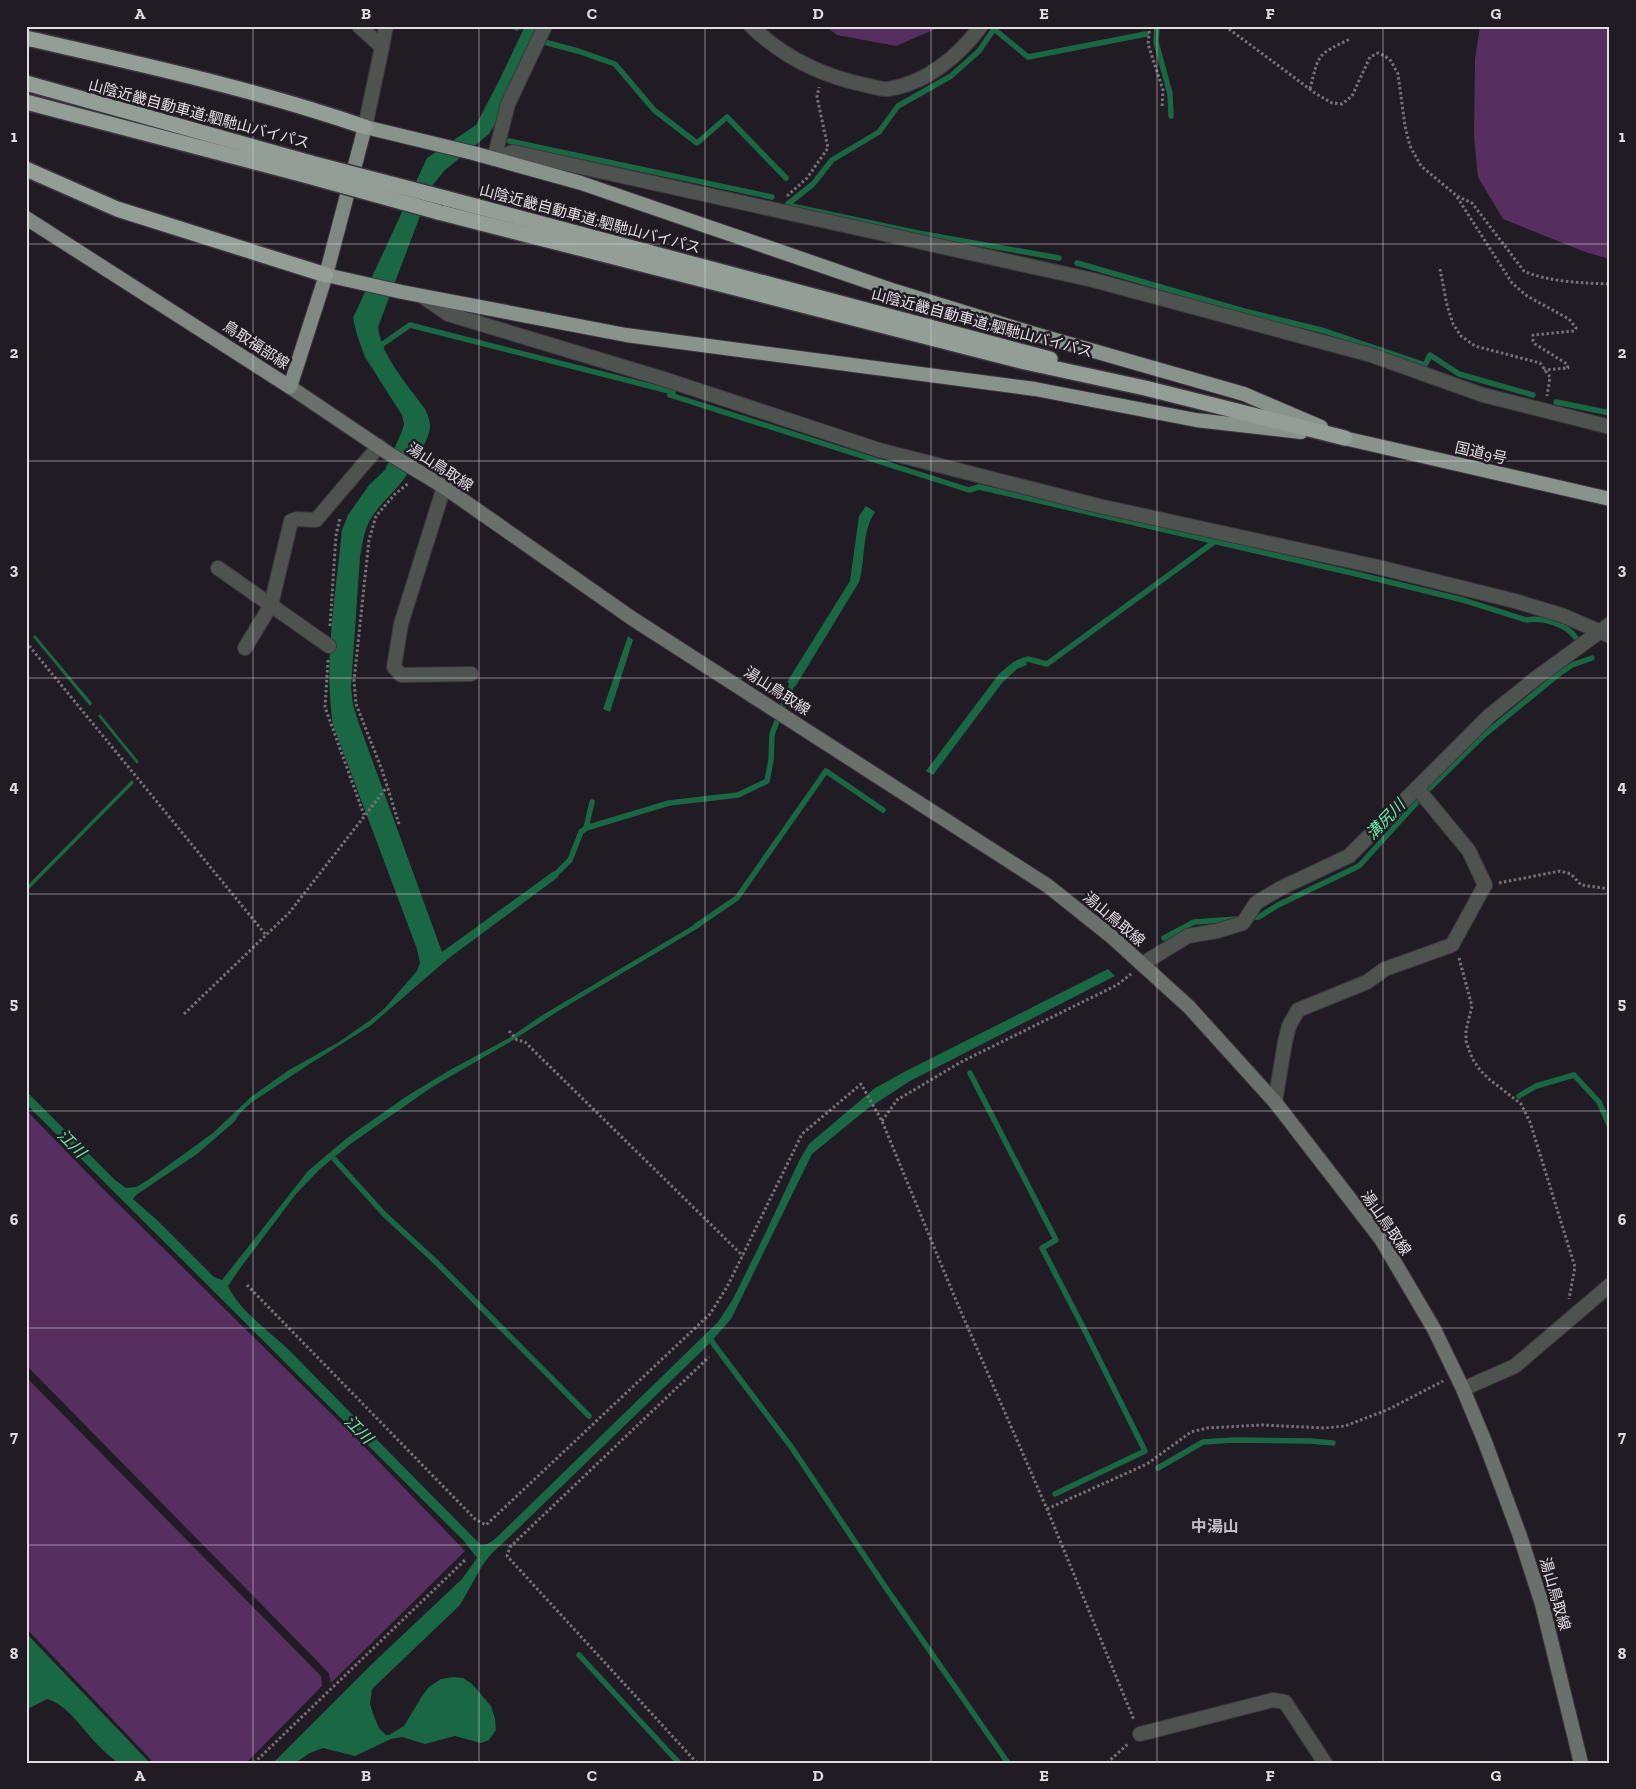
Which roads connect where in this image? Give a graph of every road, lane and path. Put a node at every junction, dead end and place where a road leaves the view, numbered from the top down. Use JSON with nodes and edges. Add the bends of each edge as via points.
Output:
{"nodes":[{"id":1,"x":359,"y":26,"type":"edge"},
{"id":2,"x":386,"y":26,"type":"edge"},
{"id":3,"x":545,"y":26,"type":"edge"},
{"id":4,"x":751,"y":26,"type":"edge"},
{"id":5,"x":981,"y":26,"type":"edge"},
{"id":6,"x":1150,"y":26,"type":"edge"},
{"id":7,"x":1225,"y":26,"type":"edge"},
{"id":8,"x":26,"y":38,"type":"edge"},
{"id":9,"x":1350,"y":39,"type":"dead end"},
{"id":10,"x":382,"y":47,"type":"junction"},
{"id":11,"x":822,"y":72,"type":"junction"},
{"id":12,"x":26,"y":83,"type":"edge"},
{"id":13,"x":1310,"y":89,"type":"junction"},
{"id":14,"x":26,"y":102,"type":"edge"},
{"id":15,"x":1162,"y":108,"type":"dead end"},
{"id":16,"x":365,"y":127,"type":"junction"},
{"id":17,"x":494,"y":159,"type":"junction"},
{"id":18,"x":26,"y":168,"type":"edge"},
{"id":19,"x":310,"y":170,"type":"junction"},
{"id":20,"x":1457,"y":196,"type":"junction"},
{"id":21,"x":770,"y":208,"type":"junction"},
{"id":22,"x":26,"y":218,"type":"edge"},
{"id":23,"x":1440,"y":269,"type":"dead end"},
{"id":24,"x":326,"y":275,"type":"junction"},
{"id":25,"x":1610,"y":284,"type":"edge"},
{"id":26,"x":422,"y":296,"type":"junction"},
{"id":27,"x":1544,"y":370,"type":"junction"},
{"id":28,"x":290,"y":387,"type":"junction"},
{"id":29,"x":1544,"y":410,"type":"junction"},
{"id":30,"x":1610,"y":427,"type":"edge"},
{"id":31,"x":1345,"y":438,"type":"junction"},
{"id":32,"x":379,"y":446,"type":"junction"},
{"id":33,"x":420,"y":473,"type":"junction"},
{"id":34,"x":444,"y":487,"type":"junction"},
{"id":35,"x":1610,"y":500,"type":"edge"},
{"id":36,"x":341,"y":515,"type":"dead end"},
{"id":37,"x":218,"y":568,"type":"dead end"},
{"id":38,"x":272,"y":605,"type":"junction"},
{"id":39,"x":1606,"y":630,"type":"edge"},
{"id":40,"x":26,"y":642,"type":"edge"},
{"id":41,"x":329,"y":646,"type":"junction"},
{"id":42,"x":245,"y":648,"type":"dead end"},
{"id":43,"x":470,"y":674,"type":"dead end"},
{"id":44,"x":387,"y":787,"type":"junction"},
{"id":45,"x":1417,"y":788,"type":"junction"},
{"id":46,"x":364,"y":815,"type":"junction"},
{"id":47,"x":399,"y":824,"type":"dead end"},
{"id":48,"x":1485,"y":885,"type":"junction"},
{"id":49,"x":1610,"y":889,"type":"edge"},
{"id":50,"x":266,"y":935,"type":"junction"},
{"id":51,"x":1457,"y":937,"type":"junction"},
{"id":52,"x":1142,"y":964,"type":"junction"},
{"id":53,"x":184,"y":1014,"type":"dead end"},
{"id":54,"x":509,"y":1031,"type":"dead end"},
{"id":55,"x":1275,"y":1102,"type":"junction"},
{"id":56,"x":882,"y":1121,"type":"junction"},
{"id":57,"x":743,"y":1256,"type":"junction"},
{"id":58,"x":247,"y":1285,"type":"dead end"},
{"id":59,"x":1610,"y":1285,"type":"edge"},
{"id":60,"x":1572,"y":1318,"type":"junction"},
{"id":61,"x":709,"y":1357,"type":"dead end"},
{"id":62,"x":1456,"y":1373,"type":"junction"},
{"id":63,"x":1463,"y":1389,"type":"junction"},
{"id":64,"x":1047,"y":1509,"type":"junction"},
{"id":65,"x":465,"y":1560,"type":"dead end"},
{"id":66,"x":1140,"y":1734,"type":"junction"},
{"id":67,"x":254,"y":1763,"type":"edge"},
{"id":68,"x":697,"y":1763,"type":"edge"},
{"id":69,"x":1107,"y":1763,"type":"edge"},
{"id":70,"x":1325,"y":1763,"type":"edge"},
{"id":71,"x":1581,"y":1763,"type":"edge"}],
"edges":[{"from":1,"to":10,"type":"street"},
{"from":2,"to":10,"type":"street"},
{"from":3,"to":17,"type":"street","via":[[508,104]]},
{"from":4,"to":11,"type":"street","via":[[766,41]]},
{"from":5,"to":11,"type":"street","via":[[943,66],[905,85],[886,89],[846,81]]},
{"from":6,"to":15,"type":"path","via":[[1148,44],[1163,90]]},
{"from":7,"to":13,"type":"path"},
{"from":8,"to":16,"type":"highway","via":[[317,110]]},
{"from":9,"to":13,"type":"path","via":[[1318,58]]},
{"from":10,"to":16,"type":"street"},
{"from":11,"to":21,"type":"path","via":[[817,96],[828,148],[807,178]]},
{"from":12,"to":19,"type":"highway","name":"山陰近畿自動車道;駟馳山バイパス"},
{"from":13,"to":20,"type":"path","via":[[1332,103],[1342,104],[1352,96],[1370,57],[1378,53],[1385,56],[1398,74],[1405,126],[1413,153],[1420,166]]},
{"from":14,"to":19,"type":"highway","name":"山陰近畿自動車道;駟馳山バイパス"},
{"from":16,"to":17,"type":"highway"},
{"from":16,"to":24,"type":"main road","name":"鳥取福部線"},
{"from":17,"to":21,"type":"street","via":[[513,152]]},
{"from":17,"to":31,"type":"highway","via":[[581,183],[904,294],[1244,394]]},
{"from":18,"to":24,"type":"highway","via":[[117,209]]},
{"from":19,"to":31,"type":"highway","name":"山陰近畿自動車道;駟馳山バイパス","bridge":true,"via":[[1025,362]]},
{"from":20,"to":25,"type":"path","via":[[1472,202],[1524,271],[1536,276]]},
{"from":20,"to":27,"type":"path","via":[[1512,283],[1575,326],[1574,332],[1533,335],[1535,344],[1567,364],[1568,368]]},
{"from":21,"to":29,"type":"street","via":[[1093,280],[1371,355],[1483,395]]},
{"from":22,"to":28,"type":"main road","name":"鳥取福部線"},
{"from":23,"to":27,"type":"path","via":[[1447,306],[1461,336],[1475,346],[1540,363]]},
{"from":24,"to":26,"type":"highway"},
{"from":24,"to":28,"type":"main road","name":"鳥取福部線"},
{"from":26,"to":31,"type":"highway","via":[[626,335],[1035,389],[1196,420]]},
{"from":26,"to":39,"type":"street","via":[[448,314],[667,380],[879,450],[1099,506],[1378,567],[1515,601]]},
{"from":27,"to":29,"type":"path","via":[[1550,377]]},
{"from":28,"to":32,"type":"main road","name":"湯山鳥取線"},
{"from":29,"to":30,"type":"street"},
{"from":31,"to":35,"type":"highway","name":"国道9号"},
{"from":32,"to":33,"type":"main road","name":"湯山鳥取線"},
{"from":32,"to":38,"type":"street","via":[[316,520],[291,521]]},
{"from":33,"to":34,"type":"main road","name":"湯山鳥取線"},
{"from":33,"to":44,"type":"path","via":[[376,516],[368,540],[363,584],[354,681],[356,704]]},
{"from":34,"to":43,"type":"street","via":[[401,624],[394,667],[401,675]]},
{"from":34,"to":52,"type":"main road","name":"湯山鳥取線","via":[[633,619],[1048,886]]},
{"from":36,"to":41,"type":"path","via":[[336,535]]},
{"from":37,"to":38,"type":"street"},
{"from":38,"to":41,"type":"street"},
{"from":38,"to":42,"type":"street"},
{"from":39,"to":45,"type":"street","via":[[1489,716]]},
{"from":40,"to":50,"type":"path"},
{"from":41,"to":46,"type":"path","via":[[325,707]]},
{"from":44,"to":46,"type":"path"},
{"from":44,"to":47,"type":"path"},
{"from":45,"to":48,"type":"street","via":[[1469,851]]},
{"from":45,"to":52,"type":"street","via":[[1349,856],[1256,903],[1243,924],[1188,936]]},
{"from":46,"to":50,"type":"path","via":[[289,913]]},
{"from":48,"to":49,"type":"path","via":[[1560,872],[1571,874],[1581,885]]},
{"from":48,"to":51,"type":"street"},
{"from":50,"to":53,"type":"path"},
{"from":51,"to":55,"type":"street","via":[[1452,945],[1385,969],[1367,982],[1298,1010],[1289,1026]]},
{"from":51,"to":60,"type":"path","via":[[1460,965],[1472,1006],[1467,1020],[1466,1041],[1480,1070],[1521,1104],[1530,1122],[1575,1267],[1569,1300]]},
{"from":52,"to":55,"type":"main road","name":"湯山鳥取線","via":[[1189,1007]]},
{"from":52,"to":56,"type":"path","via":[[1117,985],[961,1062],[897,1100]]},
{"from":54,"to":57,"type":"path","via":[[517,1040],[525,1042]]},
{"from":55,"to":62,"type":"main road","name":"湯山鳥取線","via":[[1381,1239]]},
{"from":56,"to":57,"type":"path","via":[[860,1084],[802,1134]]},
{"from":56,"to":64,"type":"path"},
{"from":57,"to":58,"type":"path","via":[[710,1314],[486,1525],[475,1519]]},
{"from":59,"to":60,"type":"street"},
{"from":60,"to":63,"type":"street","via":[[1515,1366]]},
{"from":61,"to":68,"type":"path","via":[[510,1547],[507,1556]]},
{"from":62,"to":63,"type":"main road","name":"湯山鳥取線"},
{"from":62,"to":64,"type":"path","via":[[1387,1410],[1345,1426],[1262,1425],[1191,1432],[1147,1464]]},
{"from":63,"to":71,"type":"main road","name":"湯山鳥取線","via":[[1511,1510],[1542,1604]]},
{"from":64,"to":66,"type":"path"},
{"from":65,"to":67,"type":"path"},
{"from":66,"to":69,"type":"path"},
{"from":66,"to":70,"type":"street","via":[[1273,1700],[1285,1702]]}]}
